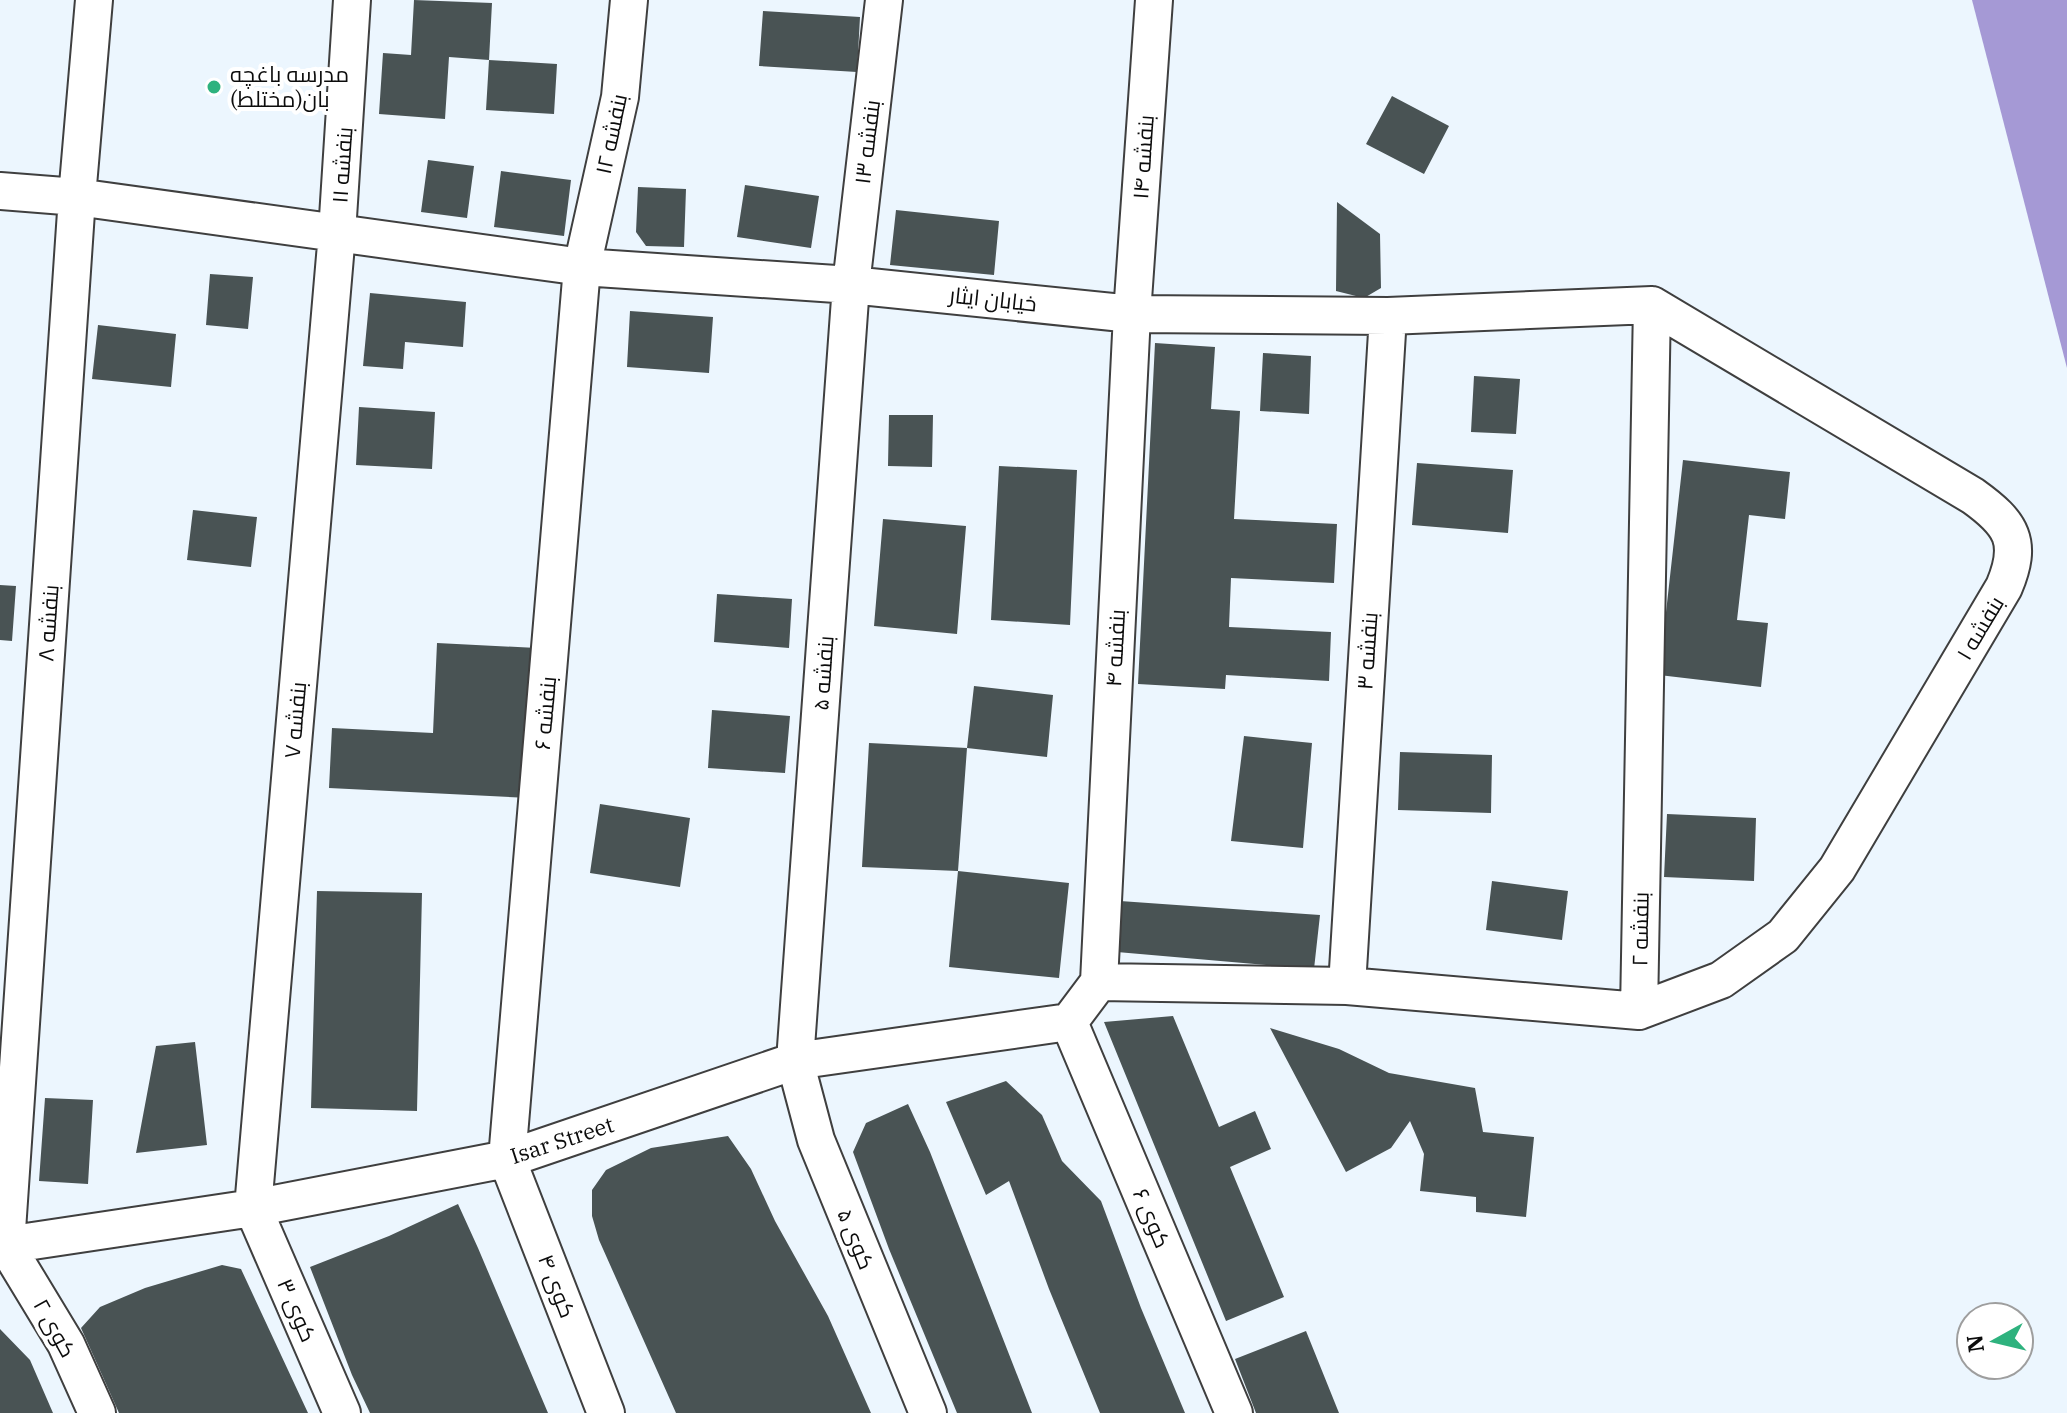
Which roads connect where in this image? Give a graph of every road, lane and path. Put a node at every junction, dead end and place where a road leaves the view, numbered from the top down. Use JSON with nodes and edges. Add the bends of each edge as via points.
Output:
{"nodes":[{"id":1,"x":94,"y":0,"type":"edge"},
{"id":2,"x":352,"y":0,"type":"edge"},
{"id":3,"x":629,"y":0,"type":"edge"},
{"id":4,"x":884,"y":0,"type":"edge"},
{"id":5,"x":1154,"y":0,"type":"edge"},
{"id":6,"x":0,"y":191,"type":"edge"},
{"id":7,"x":77,"y":197,"type":"junction"},
{"id":8,"x":337,"y":233,"type":"junction"},
{"id":9,"x":582,"y":267,"type":"junction"},
{"id":10,"x":851,"y":285,"type":"junction"},
{"id":11,"x":1652,"y":305,"type":"junction"},
{"id":12,"x":1132,"y":314,"type":"junction"},
{"id":13,"x":1388,"y":316,"type":"junction"},
{"id":14,"x":1099,"y":982,"type":"junction"},
{"id":15,"x":1347,"y":986,"type":"junction"},
{"id":16,"x":1639,"y":1011,"type":"junction"},
{"id":17,"x":1069,"y":1022,"type":"junction"},
{"id":18,"x":795,"y":1061,"type":"junction"},
{"id":19,"x":507,"y":1159,"type":"junction"},
{"id":20,"x":253,"y":1208,"type":"junction"},
{"id":21,"x":3,"y":1247,"type":"edge"},
{"id":22,"x":97,"y":1413,"type":"edge"},
{"id":23,"x":342,"y":1413,"type":"edge"},
{"id":24,"x":606,"y":1413,"type":"edge"},
{"id":25,"x":928,"y":1413,"type":"edge"},
{"id":26,"x":1234,"y":1413,"type":"edge"}],
"edges":[{"from":1,"to":7,"type":"street","name":"بنفشه ۸"},
{"from":2,"to":8,"type":"street","name":"بنفشه ۱۱"},
{"from":3,"to":9,"type":"street","name":"بنفشه ۱۲","via":[[620,97]]},
{"from":4,"to":10,"type":"street","name":"بنفشه ۱۳"},
{"from":5,"to":12,"type":"street","name":"بنفشه ۱۴"},
{"from":6,"to":7,"type":"street","name":"خیابان ایثار"},
{"from":7,"to":8,"type":"street","name":"خیابان ایثار"},
{"from":7,"to":21,"type":"street","name":"بنفشه ۸"},
{"from":8,"to":9,"type":"street","name":"خیابان ایثار"},
{"from":8,"to":20,"type":"street","name":"بنفشه ۷"},
{"from":9,"to":10,"type":"street","name":"خیابان ایثار"},
{"from":9,"to":19,"type":"street","name":"بنفشه ۶"},
{"from":10,"to":12,"type":"street","name":"خیابان ایثار"},
{"from":10,"to":18,"type":"street","name":"بنفشه ۵"},
{"from":11,"to":13,"type":"street","name":"خیابان ایثار"},
{"from":11,"to":16,"type":"street","name":"بنفشه ۲"},
{"from":11,"to":16,"type":"street","name":"بنفشه ۱","via":[[1973,496],[2008,527],[2015,546],[2004,587],[1837,869],[1783,936],[1721,980]]},
{"from":12,"to":13,"type":"street","name":"خیابان ایثار"},
{"from":12,"to":14,"type":"street","name":"بنفشه ۴"},
{"from":13,"to":15,"type":"street","name":"بنفشه ۳"},
{"from":14,"to":15,"type":"street"},
{"from":14,"to":17,"type":"street"},
{"from":15,"to":16,"type":"street"},
{"from":17,"to":18,"type":"street","name":"Isar Street"},
{"from":17,"to":26,"type":"street","name":"کوی ۶"},
{"from":18,"to":19,"type":"street","name":"Isar Street"},
{"from":18,"to":25,"type":"street","name":"کوی ۵","via":[[816,1140]]},
{"from":19,"to":20,"type":"street","name":"Isar Street"},
{"from":19,"to":24,"type":"street","name":"کوی ۴"},
{"from":20,"to":21,"type":"street","name":"Isar Street"},
{"from":20,"to":23,"type":"street","name":"کوی ۳"},
{"from":21,"to":22,"type":"street","name":"کوی ۲","via":[[66,1344]]}]}
